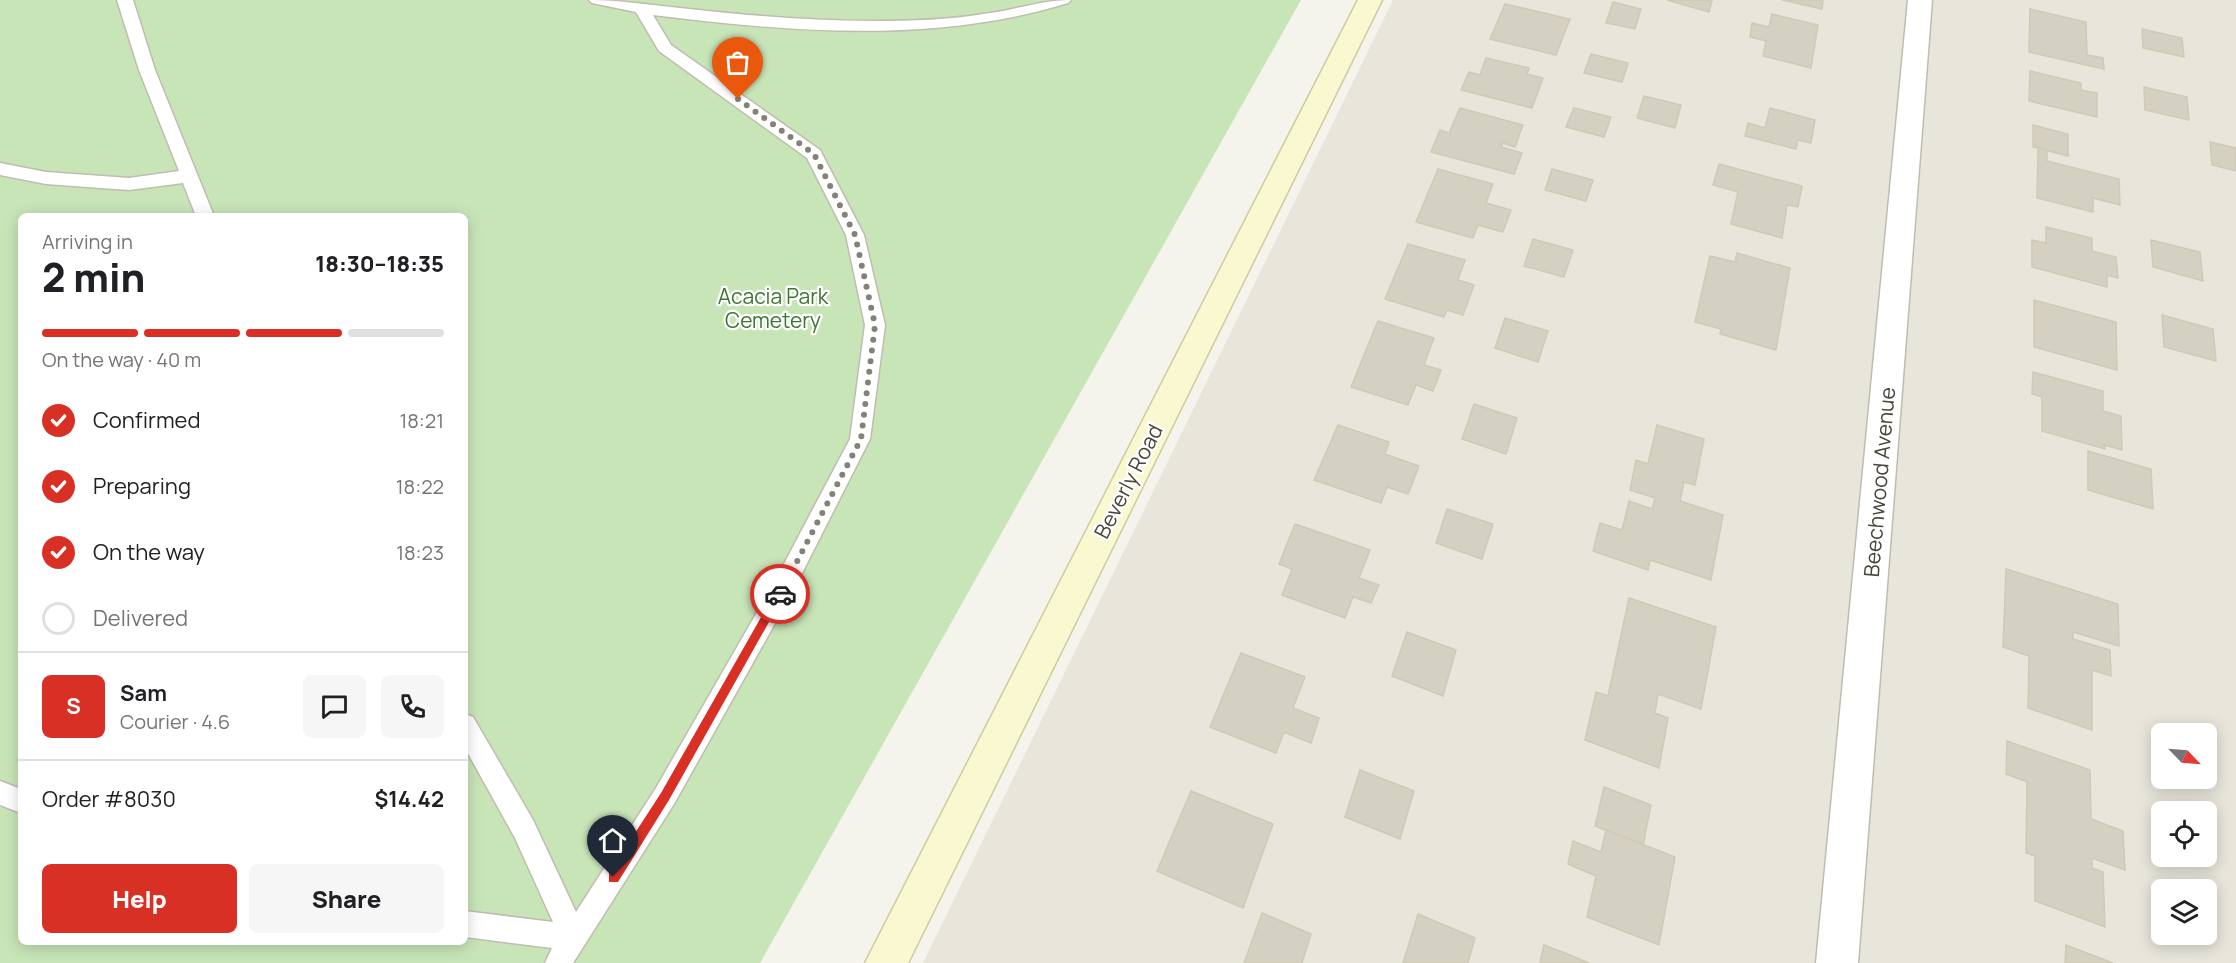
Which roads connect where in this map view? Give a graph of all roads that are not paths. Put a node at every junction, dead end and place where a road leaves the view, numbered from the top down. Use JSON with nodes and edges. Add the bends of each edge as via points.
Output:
{"nodes":[{"id":1,"x":125,"y":0,"type":"edge"},
{"id":2,"x":597,"y":0,"type":"edge"},
{"id":3,"x":1063,"y":0,"type":"edge"},
{"id":4,"x":1371,"y":0,"type":"edge"},
{"id":5,"x":1920,"y":0,"type":"edge"},
{"id":6,"x":642,"y":10,"type":"junction"},
{"id":7,"x":0,"y":169,"type":"edge"},
{"id":8,"x":189,"y":176,"type":"junction"},
{"id":9,"x":204,"y":213,"type":"edge"},
{"id":10,"x":468,"y":730,"type":"edge"},
{"id":11,"x":0,"y":793,"type":"edge"},
{"id":12,"x":18,"y":800,"type":"edge"},
{"id":13,"x":468,"y":924,"type":"edge"},
{"id":14,"x":574,"y":938,"type":"junction"},
{"id":15,"x":558,"y":963,"type":"edge"},
{"id":16,"x":886,"y":963,"type":"edge"},
{"id":17,"x":1837,"y":963,"type":"edge"}],
"edges":[{"from":1,"to":8,"type":"lane","via":[[147,70]]},
{"from":2,"to":6,"type":"lane"},
{"from":3,"to":6,"type":"lane","via":[[1033,11],[928,24],[842,26]]},
{"from":4,"to":16,"type":"street","name":"Beverly Road"},
{"from":5,"to":17,"type":"street","name":"Beechwood Avenue"},
{"from":6,"to":14,"type":"lane","via":[[665,48],[814,154],[855,235],[875,325],[861,439],[784,586],[665,796]]},
{"from":7,"to":8,"type":"lane","via":[[46,178],[129,184]]},
{"from":8,"to":9,"type":"lane"},
{"from":10,"to":14,"type":"lane","via":[[524,830]]},
{"from":11,"to":12,"type":"lane"},
{"from":13,"to":14,"type":"lane"},
{"from":14,"to":15,"type":"lane"}]}
